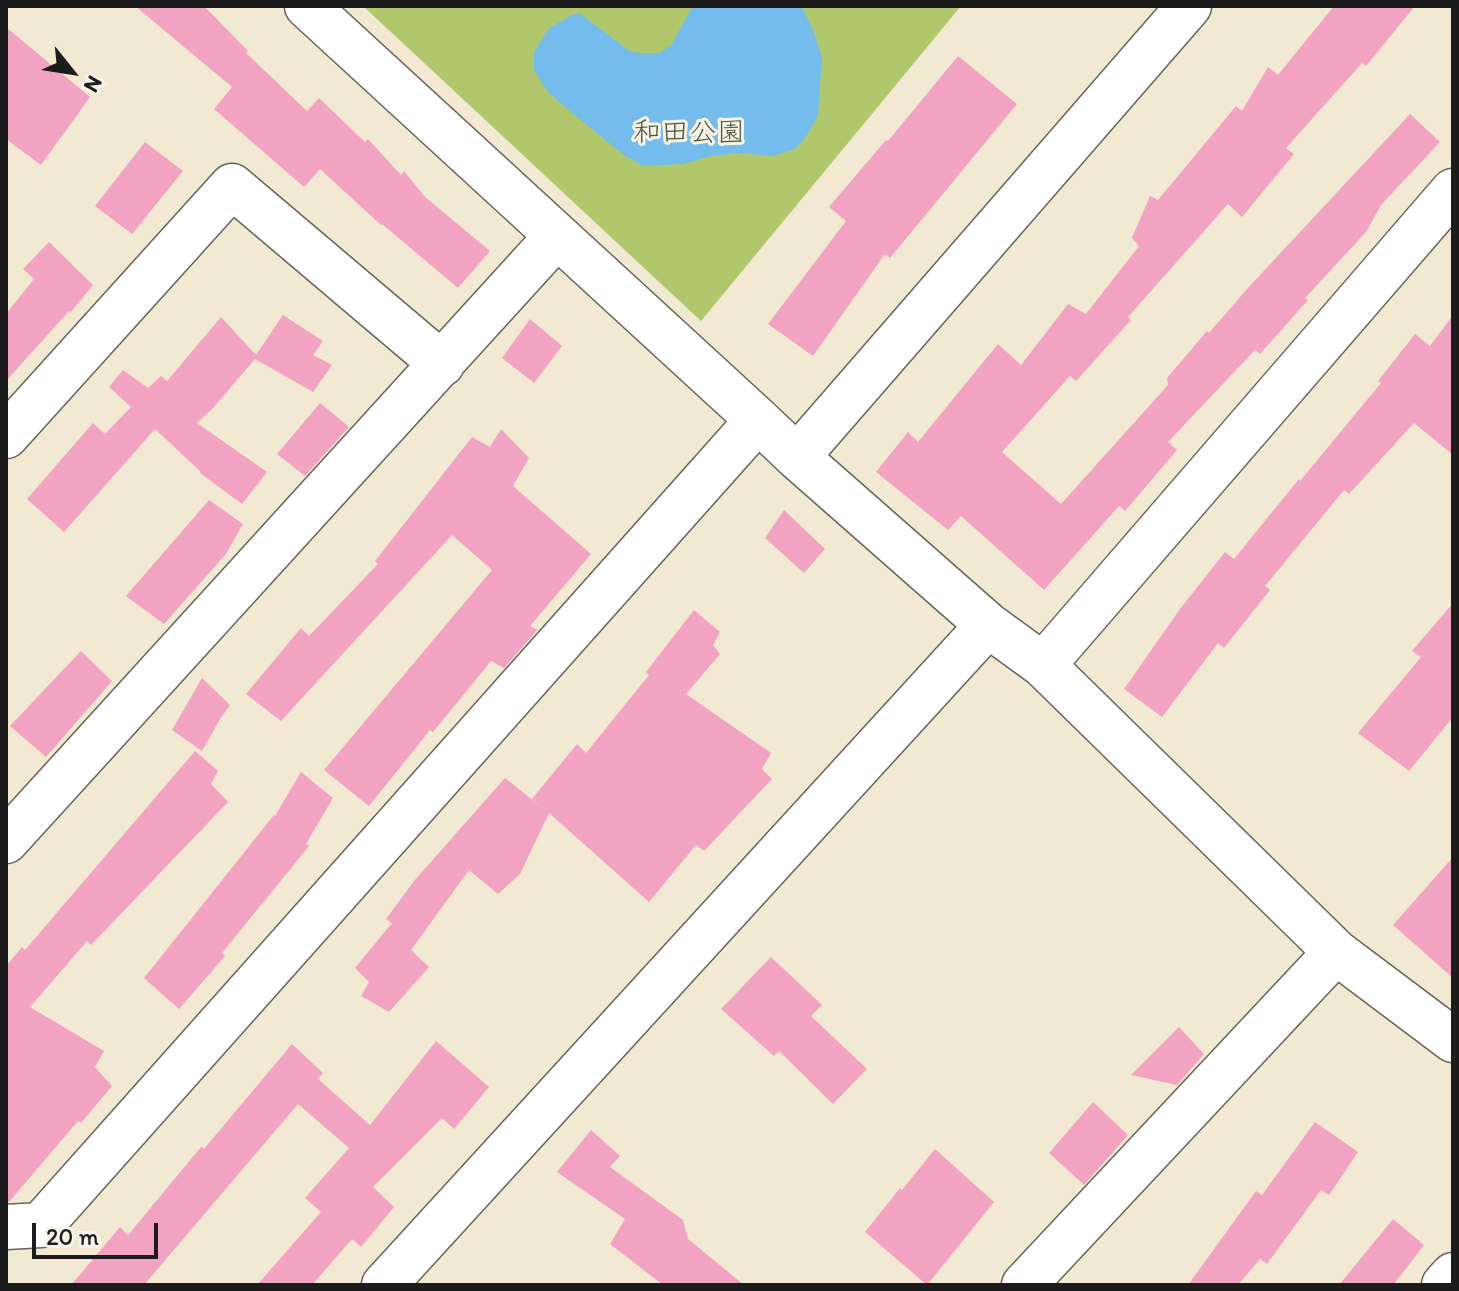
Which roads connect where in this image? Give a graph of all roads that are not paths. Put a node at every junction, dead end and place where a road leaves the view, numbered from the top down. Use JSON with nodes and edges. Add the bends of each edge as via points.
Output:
{"nodes":[{"id":1,"x":307,"y":6,"type":"edge"},
{"id":2,"x":1189,"y":6,"type":"edge"},
{"id":3,"x":1453,"y":191,"type":"edge"},
{"id":4,"x":557,"y":236,"type":"junction"},
{"id":5,"x":442,"y":364,"type":"junction"},
{"id":6,"x":758,"y":420,"type":"junction"},
{"id":7,"x":6,"y":436,"type":"edge"},
{"id":8,"x":797,"y":457,"type":"junction"},
{"id":9,"x":988,"y":625,"type":"junction"},
{"id":10,"x":1043,"y":665,"type":"junction"},
{"id":11,"x":6,"y":841,"type":"edge"},
{"id":12,"x":1336,"y":952,"type":"junction"},
{"id":13,"x":1449,"y":1030,"type":"edge"},
{"id":14,"x":6,"y":1227,"type":"edge"},
{"id":15,"x":1453,"y":1275,"type":"edge"},
{"id":16,"x":384,"y":1285,"type":"edge"},
{"id":17,"x":1024,"y":1285,"type":"edge"},
{"id":18,"x":1444,"y":1285,"type":"edge"}],
"edges":[{"from":1,"to":4,"type":"street"},
{"from":2,"to":8,"type":"street"},
{"from":3,"to":10,"type":"street"},
{"from":4,"to":5,"type":"street"},
{"from":4,"to":6,"type":"street"},
{"from":5,"to":7,"type":"street","via":[[232,186]]},
{"from":5,"to":11,"type":"street"},
{"from":6,"to":8,"type":"street"},
{"from":6,"to":14,"type":"street","via":[[41,1225]]},
{"from":8,"to":9,"type":"street"},
{"from":9,"to":10,"type":"street"},
{"from":9,"to":16,"type":"street"},
{"from":10,"to":12,"type":"street"},
{"from":12,"to":13,"type":"street"},
{"from":12,"to":17,"type":"street"},
{"from":15,"to":18,"type":"street"}]}
